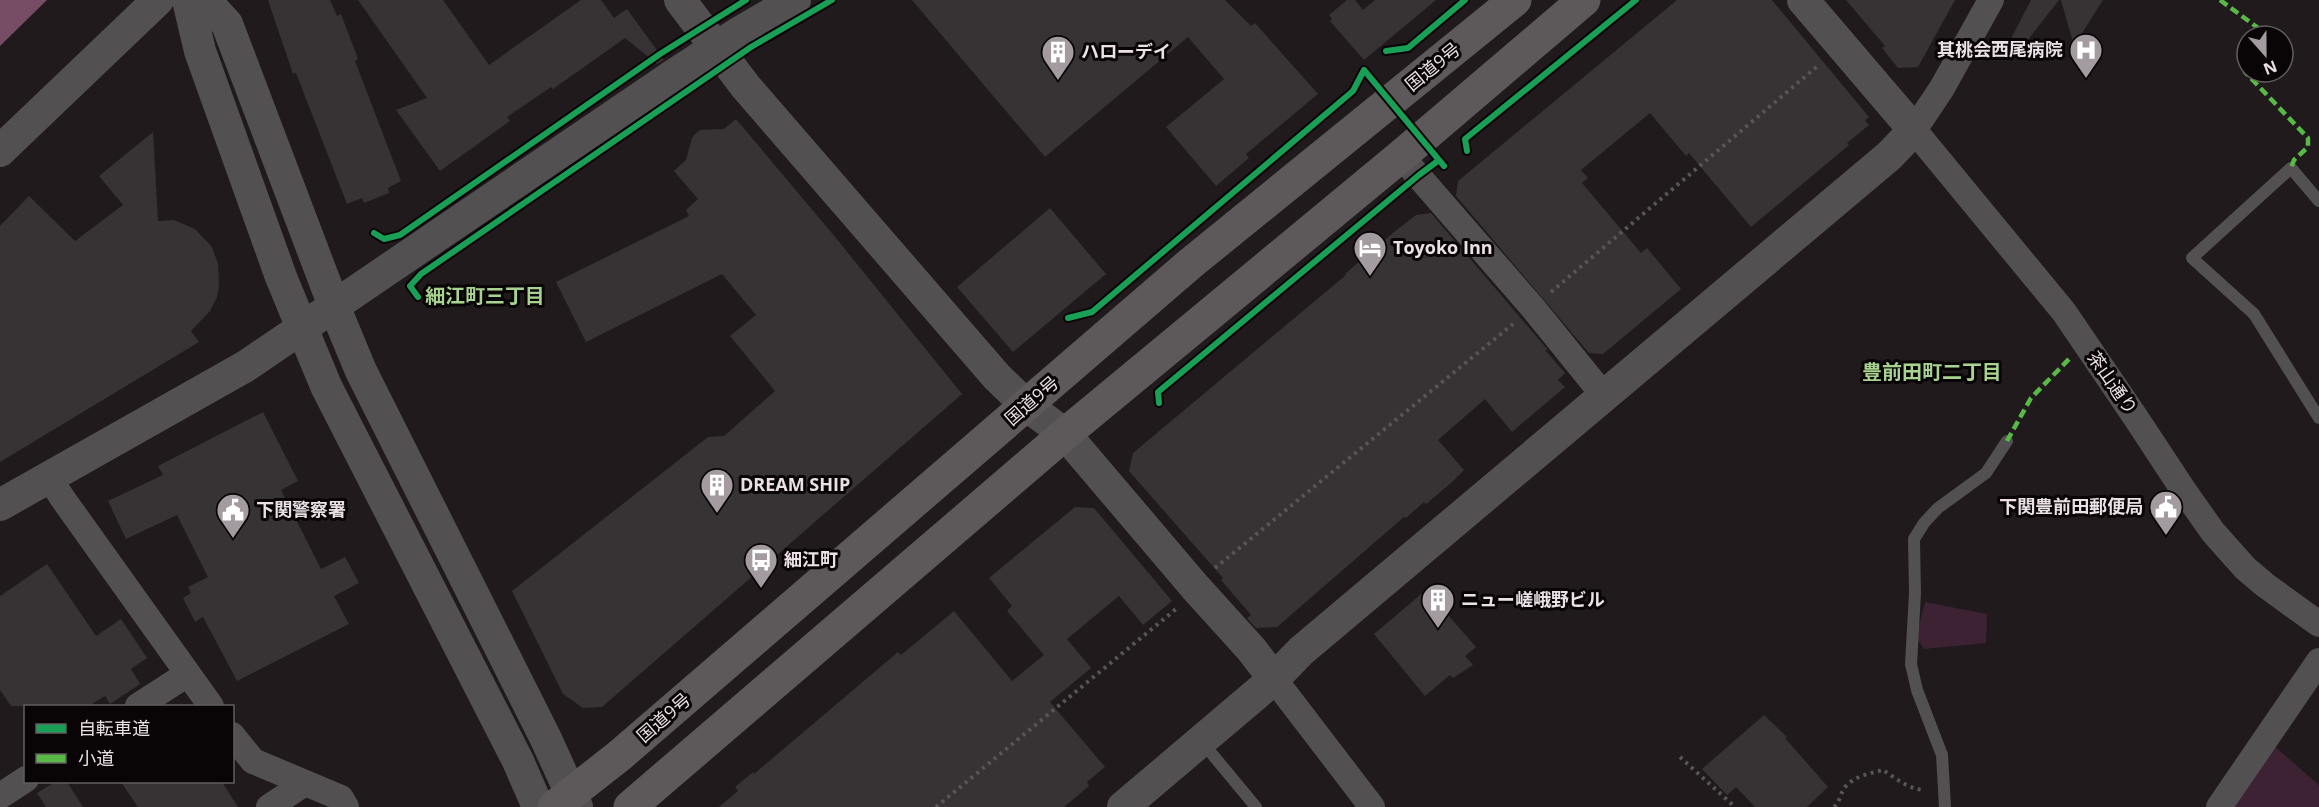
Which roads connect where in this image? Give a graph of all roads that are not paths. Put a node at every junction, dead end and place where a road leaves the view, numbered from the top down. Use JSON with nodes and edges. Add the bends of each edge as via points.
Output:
{"nodes":[{"id":1,"x":158,"y":0,"type":"edge"},
{"id":2,"x":188,"y":0,"type":"edge"},
{"id":3,"x":205,"y":0,"type":"edge"},
{"id":4,"x":680,"y":0,"type":"edge"},
{"id":5,"x":795,"y":0,"type":"edge"},
{"id":6,"x":1515,"y":0,"type":"edge"},
{"id":7,"x":1584,"y":0,"type":"edge"},
{"id":8,"x":1803,"y":0,"type":"edge"},
{"id":9,"x":1991,"y":0,"type":"edge"},
{"id":10,"x":715,"y":48,"type":"junction"},
{"id":11,"x":1914,"y":130,"type":"junction"},
{"id":12,"x":0,"y":151,"type":"edge"},
{"id":13,"x":1401,"y":156,"type":"junction"},
{"id":14,"x":2319,"y":201,"type":"edge"},
{"id":15,"x":334,"y":306,"type":"junction"},
{"id":16,"x":301,"y":328,"type":"junction"},
{"id":17,"x":1605,"y":397,"type":"junction"},
{"id":18,"x":1026,"y":405,"type":"junction"},
{"id":19,"x":2319,"y":418,"type":"edge"},
{"id":20,"x":1065,"y":434,"type":"junction"},
{"id":21,"x":2007,"y":441,"type":"dead end"},
{"id":22,"x":48,"y":476,"type":"junction"},
{"id":23,"x":0,"y":505,"type":"edge"},
{"id":24,"x":2319,"y":624,"type":"edge"},
{"id":25,"x":2319,"y":661,"type":"edge"},
{"id":26,"x":186,"y":675,"type":"junction"},
{"id":27,"x":1274,"y":679,"type":"junction"},
{"id":28,"x":140,"y":705,"type":"edge"},
{"id":29,"x":210,"y":705,"type":"edge"},
{"id":30,"x":234,"y":737,"type":"edge"},
{"id":31,"x":1212,"y":754,"type":"dead end"},
{"id":32,"x":24,"y":781,"type":"edge"},
{"id":33,"x":305,"y":783,"type":"junction"},
{"id":34,"x":0,"y":796,"type":"edge"},
{"id":35,"x":567,"y":803,"type":"edge"},
{"id":36,"x":269,"y":807,"type":"edge"},
{"id":37,"x":346,"y":807,"type":"edge"},
{"id":38,"x":538,"y":807,"type":"edge"},
{"id":39,"x":630,"y":807,"type":"edge"},
{"id":40,"x":1123,"y":807,"type":"edge"},
{"id":41,"x":1256,"y":807,"type":"edge"},
{"id":42,"x":1372,"y":807,"type":"edge"},
{"id":43,"x":1945,"y":807,"type":"edge"},
{"id":44,"x":2219,"y":807,"type":"edge"}],
"edges":[{"from":1,"to":12,"type":"street"},
{"from":2,"to":16,"type":"street","via":[[200,51]]},
{"from":3,"to":15,"type":"street","via":[[227,24]]},
{"from":4,"to":10,"type":"street"},
{"from":5,"to":10,"type":"street"},
{"from":6,"to":18,"type":"highway","name":"国道9号","via":[[1191,263]]},
{"from":7,"to":13,"type":"highway"},
{"from":8,"to":11,"type":"street"},
{"from":9,"to":11,"type":"street"},
{"from":10,"to":15,"type":"street"},
{"from":10,"to":18,"type":"street","via":[[997,377]]},
{"from":11,"to":17,"type":"street","via":[[1889,156]]},
{"from":11,"to":24,"type":"street","name":"茶山通り","via":[[2064,312],[2213,532],[2245,568]]},
{"from":13,"to":17,"type":"street"},
{"from":13,"to":20,"type":"highway"},
{"from":14,"to":19,"type":"lane","via":[[2291,168],[2192,258],[2254,314]]},
{"from":15,"to":16,"type":"street"},
{"from":15,"to":35,"type":"street","via":[[360,371],[546,738]]},
{"from":16,"to":22,"type":"street","via":[[246,366]]},
{"from":16,"to":38,"type":"street","via":[[326,387]]},
{"from":17,"to":27,"type":"street","via":[[1301,651]]},
{"from":18,"to":20,"type":"street"},
{"from":18,"to":35,"type":"highway","name":"国道9号"},
{"from":20,"to":27,"type":"street"},
{"from":20,"to":39,"type":"highway"},
{"from":21,"to":43,"type":"lane","via":[[1986,473],[1938,508],[1914,539],[1911,663],[1942,755]]},
{"from":22,"to":23,"type":"street"},
{"from":22,"to":26,"type":"street"},
{"from":25,"to":44,"type":"street"},
{"from":26,"to":28,"type":"street"},
{"from":26,"to":29,"type":"street"},
{"from":27,"to":40,"type":"street"},
{"from":27,"to":42,"type":"street"},
{"from":30,"to":33,"type":"street","via":[[253,761]]},
{"from":31,"to":41,"type":"lane"},
{"from":32,"to":34,"type":"street"},
{"from":33,"to":36,"type":"street"},
{"from":33,"to":37,"type":"street","via":[[340,798]]}]}
